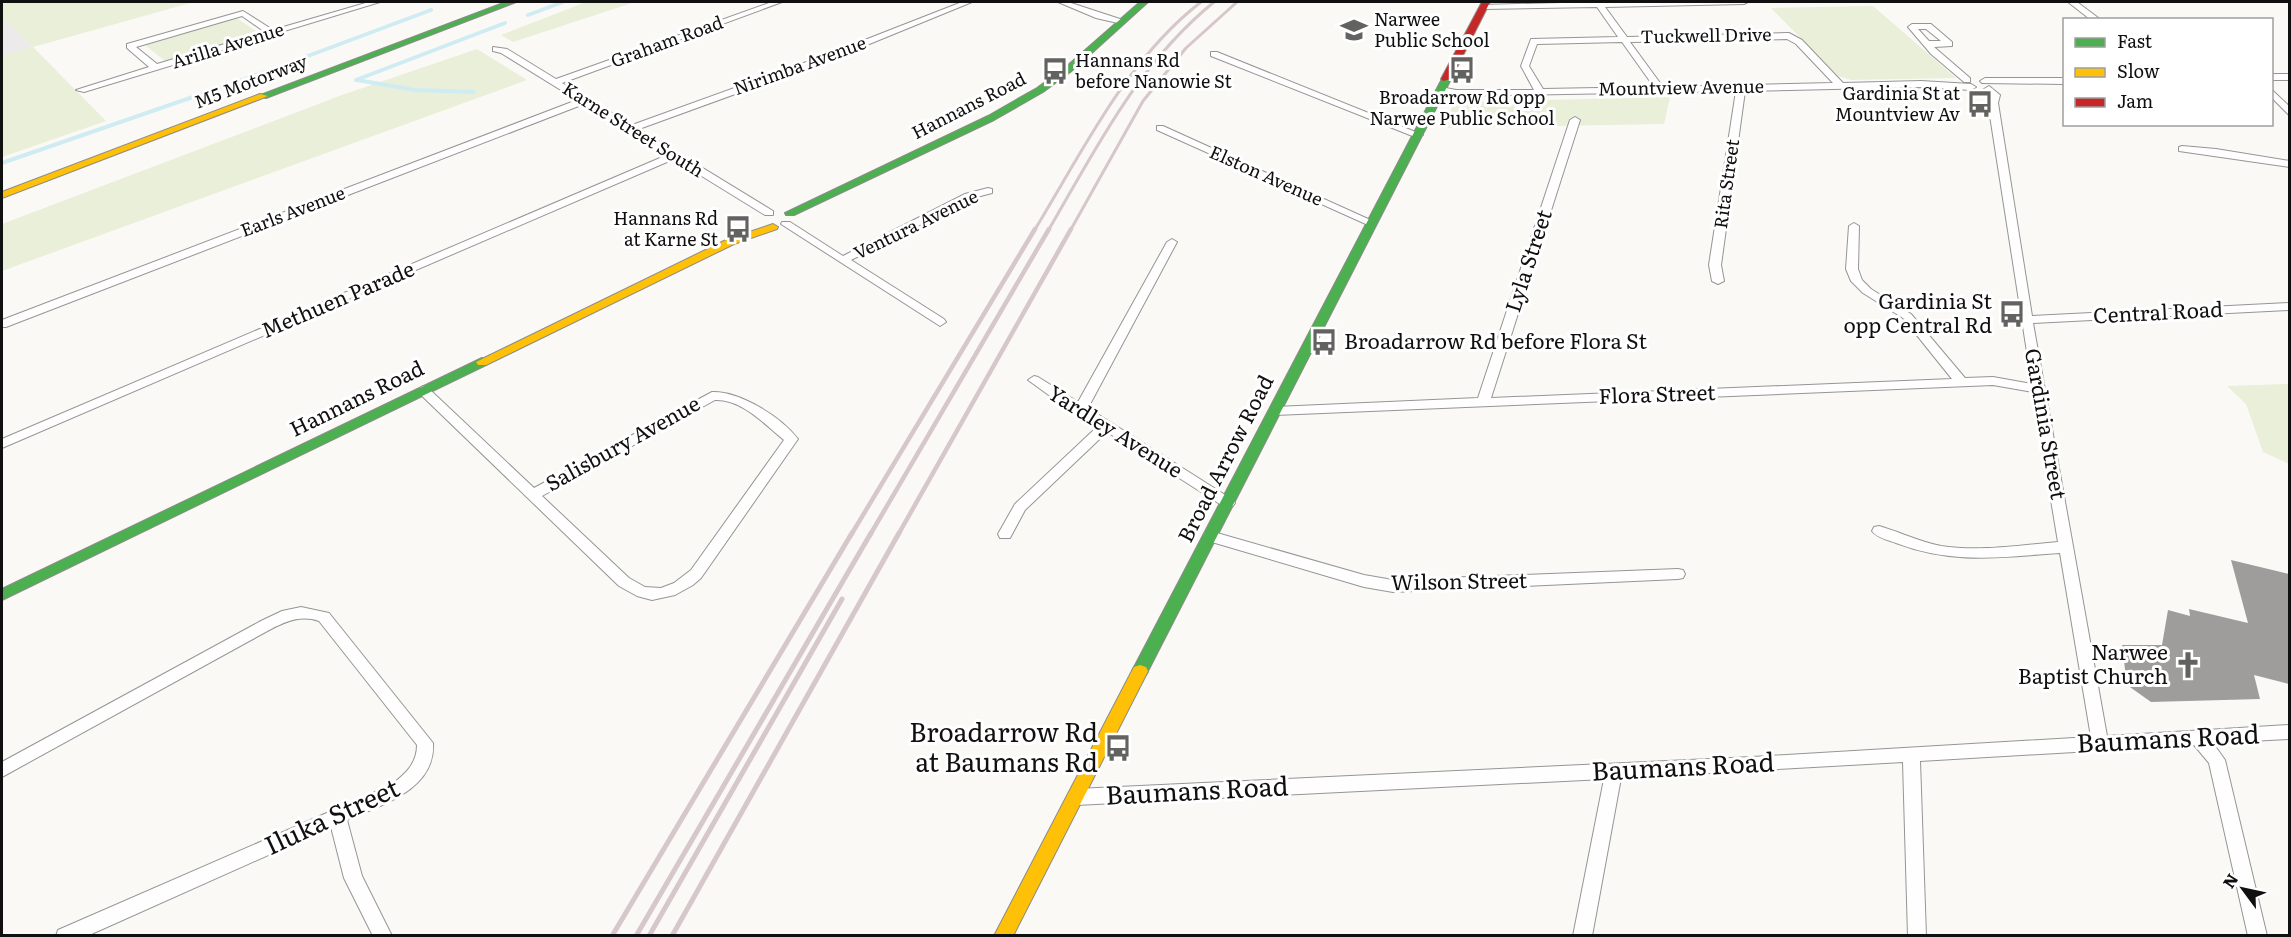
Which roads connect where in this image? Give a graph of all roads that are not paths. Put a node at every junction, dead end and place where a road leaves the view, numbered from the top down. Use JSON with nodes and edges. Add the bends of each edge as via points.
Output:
{"nodes":[{"id":1,"x":376,"y":2,"type":"edge"},
{"id":2,"x":488,"y":2,"type":"edge"},
{"id":3,"x":512,"y":2,"type":"edge"},
{"id":4,"x":778,"y":2,"type":"edge"},
{"id":5,"x":968,"y":2,"type":"edge"},
{"id":6,"x":1062,"y":2,"type":"edge"},
{"id":7,"x":1143,"y":2,"type":"edge"},
{"id":8,"x":1744,"y":2,"type":"edge"},
{"id":9,"x":2072,"y":2,"type":"edge"},
{"id":10,"x":1485,"y":4,"type":"edge"},
{"id":11,"x":1599,"y":4,"type":"junction"},
{"id":12,"x":2094,"y":18,"type":"edge"},
{"id":13,"x":1122,"y":21,"type":"junction"},
{"id":14,"x":272,"y":33,"type":"junction"},
{"id":15,"x":1622,"y":38,"type":"junction"},
{"id":16,"x":1928,"y":44,"type":"dead end"},
{"id":17,"x":496,"y":49,"type":"dead end"},
{"id":18,"x":1214,"y":54,"type":"dead end"},
{"id":19,"x":156,"y":68,"type":"junction"},
{"id":20,"x":2273,"y":77,"type":"edge"},
{"id":21,"x":2289,"y":77,"type":"edge"},
{"id":22,"x":2063,"y":81,"type":"edge"},
{"id":23,"x":555,"y":82,"type":"junction"},
{"id":24,"x":1970,"y":84,"type":"junction"},
{"id":25,"x":1841,"y":86,"type":"junction"},
{"id":26,"x":1989,"y":86,"type":"junction"},
{"id":27,"x":1741,"y":87,"type":"junction"},
{"id":28,"x":1660,"y":89,"type":"junction"},
{"id":29,"x":81,"y":90,"type":"dead end"},
{"id":30,"x":1442,"y":90,"type":"junction"},
{"id":31,"x":1539,"y":92,"type":"junction"},
{"id":32,"x":2273,"y":95,"type":"edge"},
{"id":33,"x":585,"y":100,"type":"junction"},
{"id":34,"x":1993,"y":103,"type":"junction"},
{"id":35,"x":2289,"y":114,"type":"edge"},
{"id":36,"x":1575,"y":120,"type":"dead end"},
{"id":37,"x":1160,"y":128,"type":"dead end"},
{"id":38,"x":631,"y":129,"type":"junction"},
{"id":39,"x":1418,"y":135,"type":"junction"},
{"id":40,"x":2182,"y":149,"type":"dead end"},
{"id":41,"x":674,"y":156,"type":"junction"},
{"id":42,"x":2289,"y":164,"type":"edge"},
{"id":43,"x":2,"y":183,"type":"edge"},
{"id":44,"x":988,"y":191,"type":"dead end"},
{"id":45,"x":2,"y":195,"type":"edge"},
{"id":46,"x":776,"y":219,"type":"junction"},
{"id":47,"x":1372,"y":224,"type":"junction"},
{"id":48,"x":1854,"y":226,"type":"dead end"},
{"id":49,"x":1172,"y":242,"type":"dead end"},
{"id":50,"x":843,"y":260,"type":"junction"},
{"id":51,"x":1718,"y":281,"type":"dead end"},
{"id":52,"x":2289,"y":306,"type":"edge"},
{"id":53,"x":2027,"y":320,"type":"junction"},
{"id":54,"x":940,"y":322,"type":"dead end"},
{"id":55,"x":2,"y":324,"type":"edge"},
{"id":56,"x":1034,"y":380,"type":"dead end"},
{"id":57,"x":1962,"y":383,"type":"junction"},
{"id":58,"x":2039,"y":388,"type":"junction"},
{"id":59,"x":423,"y":390,"type":"junction"},
{"id":60,"x":1483,"y":402,"type":"junction"},
{"id":61,"x":1080,"y":411,"type":"junction"},
{"id":62,"x":1275,"y":411,"type":"junction"},
{"id":63,"x":1105,"y":427,"type":"junction"},
{"id":64,"x":2,"y":444,"type":"edge"},
{"id":65,"x":532,"y":495,"type":"junction"},
{"id":66,"x":1228,"y":503,"type":"junction"},
{"id":67,"x":1879,"y":531,"type":"dead end"},
{"id":68,"x":1005,"y":534,"type":"dead end"},
{"id":69,"x":1210,"y":536,"type":"junction"},
{"id":70,"x":2067,"y":547,"type":"junction"},
{"id":71,"x":1678,"y":574,"type":"dead end"},
{"id":72,"x":2,"y":595,"type":"edge"},
{"id":73,"x":2289,"y":732,"type":"edge"},
{"id":74,"x":2198,"y":737,"type":"junction"},
{"id":75,"x":2100,"y":743,"type":"junction"},
{"id":76,"x":1911,"y":753,"type":"junction"},
{"id":77,"x":2,"y":770,"type":"edge"},
{"id":78,"x":1614,"y":770,"type":"junction"},
{"id":79,"x":1076,"y":797,"type":"junction"},
{"id":80,"x":337,"y":817,"type":"junction"},
{"id":81,"x":65,"y":936,"type":"edge"},
{"id":82,"x":383,"y":936,"type":"edge"},
{"id":83,"x":1003,"y":936,"type":"edge"},
{"id":84,"x":1582,"y":936,"type":"edge"},
{"id":85,"x":1917,"y":936,"type":"edge"},
{"id":86,"x":2258,"y":936,"type":"edge"}],
"edges":[{"from":1,"to":14,"type":"street","name":"Arilla Avenue"},
{"from":2,"to":43,"type":"main road","name":"M5 Motorway"},
{"from":3,"to":45,"type":"main road","name":"M5 Motorway"},
{"from":4,"to":23,"type":"street","name":"Graham Road"},
{"from":5,"to":38,"type":"street","name":"Nirimba Avenue"},
{"from":6,"to":13,"type":"street"},
{"from":7,"to":13,"type":"main road","name":"Hannans Road"},
{"from":8,"to":11,"type":"street"},
{"from":9,"to":12,"type":"street"},
{"from":10,"to":11,"type":"street"},
{"from":10,"to":30,"type":"main road","name":"Broad Arrow Road"},
{"from":11,"to":15,"type":"street"},
{"from":13,"to":46,"type":"main road","name":"Hannans Road","via":[[1070,69],[1040,90],[991,118]]},
{"from":14,"to":19,"type":"street","name":"Arilla Avenue"},
{"from":14,"to":19,"type":"street","via":[[243,13],[130,46]]},
{"from":15,"to":25,"type":"street","name":"Tuckwell Drive","via":[[1789,36]]},
{"from":15,"to":28,"type":"street"},
{"from":15,"to":31,"type":"street","name":"Tuckwell Drive","via":[[1534,40],[1525,66]]},
{"from":16,"to":24,"type":"street"},
{"from":17,"to":23,"type":"street","name":"Karne Street South"},
{"from":18,"to":39,"type":"street"},
{"from":19,"to":29,"type":"street","name":"Arilla Avenue"},
{"from":20,"to":21,"type":"street"},
{"from":22,"to":26,"type":"street"},
{"from":23,"to":33,"type":"street","name":"Karne Street South"},
{"from":24,"to":25,"type":"street","name":"Mountview Avenue"},
{"from":24,"to":26,"type":"street","name":"Mountview Avenue"},
{"from":24,"to":34,"type":"street"},
{"from":25,"to":27,"type":"street","name":"Mountview Avenue"},
{"from":26,"to":34,"type":"street","name":"Gardinia Street","via":[[1995,92]]},
{"from":27,"to":28,"type":"street","name":"Mountview Avenue"},
{"from":27,"to":51,"type":"street","name":"Rita Street","via":[[1715,265]]},
{"from":28,"to":31,"type":"street","name":"Mountview Avenue"},
{"from":30,"to":31,"type":"street","name":"Mountview Avenue"},
{"from":30,"to":39,"type":"main road","name":"Broad Arrow Road"},
{"from":32,"to":35,"type":"street"},
{"from":33,"to":38,"type":"street","name":"Karne Street South"},
{"from":33,"to":55,"type":"street","name":"Earls Avenue"},
{"from":34,"to":53,"type":"street","name":"Gardinia Street"},
{"from":36,"to":60,"type":"street","name":"Lyla Street"},
{"from":37,"to":47,"type":"street","name":"Elston Avenue"},
{"from":38,"to":41,"type":"street","name":"Karne Street South"},
{"from":39,"to":47,"type":"main road","name":"Broad Arrow Road"},
{"from":40,"to":42,"type":"street"},
{"from":41,"to":46,"type":"street","name":"Karne Street South"},
{"from":41,"to":64,"type":"street","name":"Methuen Parade"},
{"from":44,"to":50,"type":"street","name":"Ventura Avenue","via":[[969,196]]},
{"from":46,"to":50,"type":"street","name":"Karne Street South"},
{"from":46,"to":59,"type":"main road","name":"Hannans Road"},
{"from":47,"to":62,"type":"main road","name":"Broad Arrow Road"},
{"from":48,"to":57,"type":"street","via":[[1852,269],[1857,281],[1907,316]]},
{"from":49,"to":61,"type":"street"},
{"from":50,"to":54,"type":"street","name":"Karne Street South"},
{"from":52,"to":53,"type":"street","name":"Central Road"},
{"from":53,"to":58,"type":"street","name":"Gardinia Street"},
{"from":56,"to":61,"type":"street","name":"Yardley Avenue"},
{"from":57,"to":58,"type":"street","name":"Flora Street","via":[[1993,381]]},
{"from":57,"to":60,"type":"street","name":"Flora Street"},
{"from":58,"to":70,"type":"street","name":"Gardinia Street"},
{"from":59,"to":65,"type":"street"},
{"from":59,"to":72,"type":"main road","name":"Hannans Road"},
{"from":60,"to":62,"type":"street","name":"Flora Street"},
{"from":61,"to":63,"type":"street","name":"Yardley Avenue"},
{"from":62,"to":66,"type":"main road","name":"Broad Arrow Road"},
{"from":63,"to":66,"type":"street","name":"Yardley Avenue"},
{"from":63,"to":68,"type":"street","via":[[1020,507]]},
{"from":65,"to":65,"type":"street","name":"Salisbury Avenue","via":[[632,589],[650,595],[669,591],[696,574],[791,439],[740,400],[720,394],[706,398]]},
{"from":66,"to":69,"type":"main road","name":"Broad Arrow Road"},
{"from":67,"to":70,"type":"street","via":[[1943,551]]},
{"from":69,"to":71,"type":"street","name":"Wilson Street","via":[[1393,586]]},
{"from":69,"to":79,"type":"main road","name":"Broad Arrow Road"},
{"from":70,"to":75,"type":"street","name":"Gardinia Street"},
{"from":73,"to":74,"type":"street","name":"Baumans Road"},
{"from":74,"to":75,"type":"street","name":"Baumans Road"},
{"from":74,"to":86,"type":"street","via":[[2217,760]]},
{"from":75,"to":76,"type":"street","name":"Baumans Road"},
{"from":76,"to":78,"type":"street","name":"Baumans Road"},
{"from":76,"to":85,"type":"street"},
{"from":77,"to":80,"type":"street","name":"Iluka Street","via":[[281,617],[317,614],[330,623],[420,736],[426,752],[418,771],[397,790]]},
{"from":78,"to":79,"type":"street","name":"Baumans Road"},
{"from":78,"to":84,"type":"street"},
{"from":79,"to":83,"type":"main road","name":"Broad Arrow Road"},
{"from":80,"to":81,"type":"street","name":"Iluka Street"},
{"from":80,"to":82,"type":"street","via":[[353,878]]}]}
